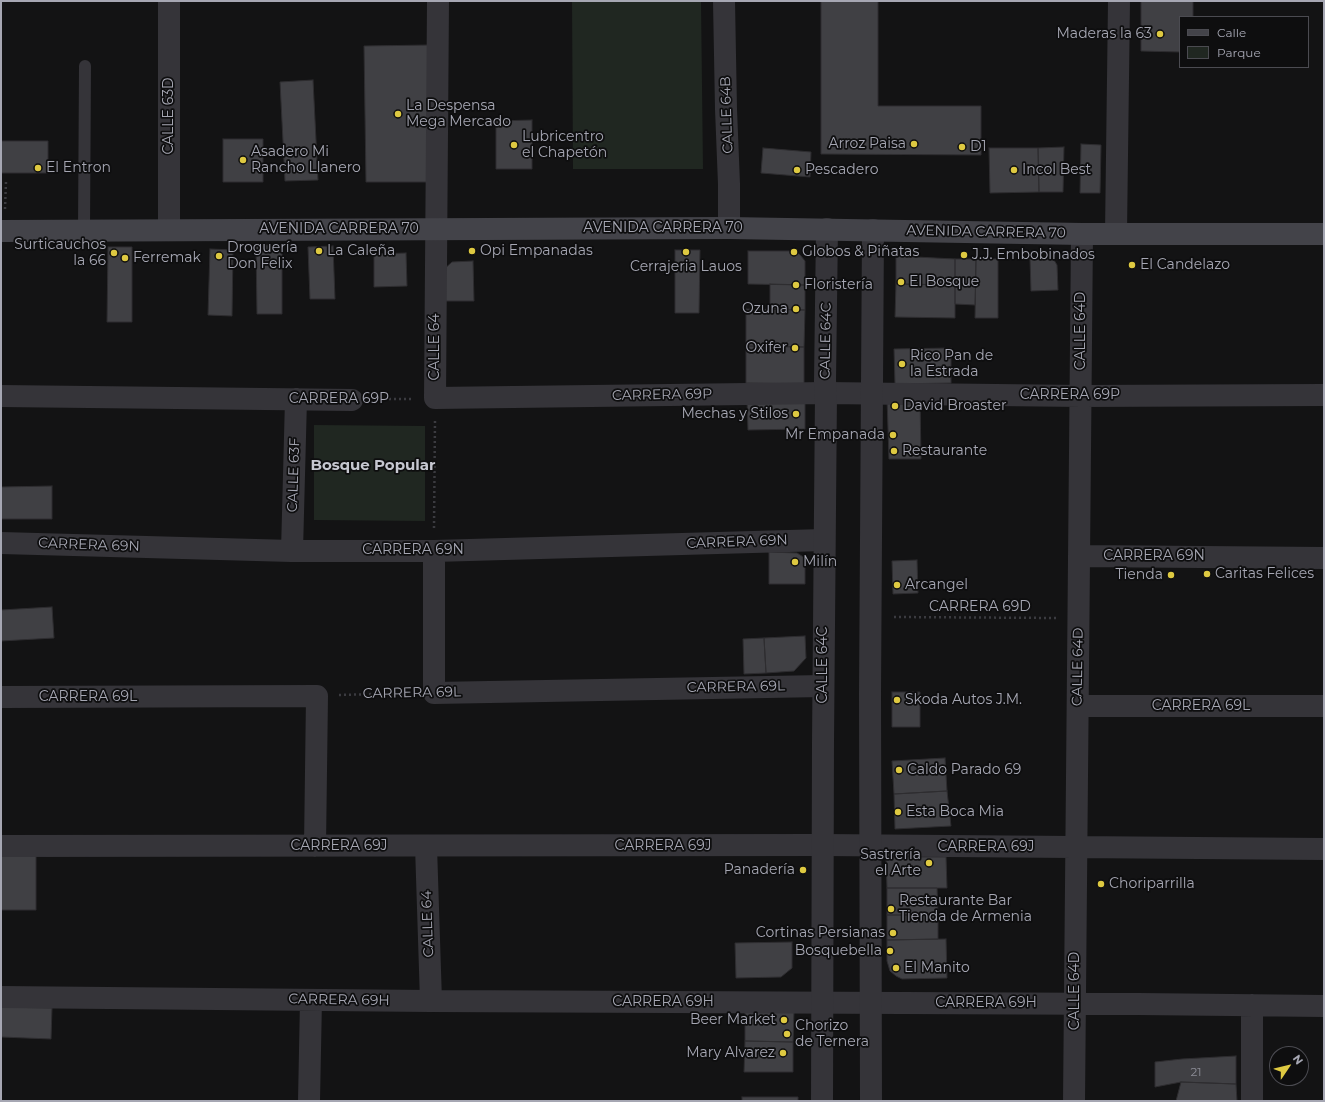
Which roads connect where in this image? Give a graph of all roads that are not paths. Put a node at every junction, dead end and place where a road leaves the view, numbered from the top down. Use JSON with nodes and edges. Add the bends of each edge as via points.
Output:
{"nodes":[{"id":1,"x":169,"y":1,"type":"edge"},
{"id":2,"x":438,"y":1,"type":"edge"},
{"id":3,"x":724,"y":1,"type":"edge"},
{"id":4,"x":1119,"y":1,"type":"edge"},
{"id":5,"x":85,"y":66,"type":"dead end"},
{"id":6,"x":436,"y":228,"type":"junction"},
{"id":7,"x":729,"y":228,"type":"junction"},
{"id":8,"x":827,"y":229,"type":"junction"},
{"id":9,"x":1,"y":230,"type":"edge"},
{"id":10,"x":84,"y":230,"type":"junction"},
{"id":11,"x":169,"y":230,"type":"junction"},
{"id":12,"x":873,"y":230,"type":"junction"},
{"id":13,"x":1082,"y":234,"type":"junction"},
{"id":14,"x":1116,"y":234,"type":"junction"},
{"id":15,"x":1324,"y":234,"type":"edge"},
{"id":16,"x":826,"y":393,"type":"junction"},
{"id":17,"x":872,"y":393,"type":"junction"},
{"id":18,"x":1324,"y":395,"type":"edge"},
{"id":19,"x":1,"y":396,"type":"edge"},
{"id":20,"x":1081,"y":396,"type":"junction"},
{"id":21,"x":435,"y":398,"type":"joint"},
{"id":22,"x":296,"y":399,"type":"junction"},
{"id":23,"x":352,"y":400,"type":"road end"},
{"id":24,"x":824,"y":540,"type":"junction"},
{"id":25,"x":1,"y":543,"type":"edge"},
{"id":26,"x":292,"y":551,"type":"junction"},
{"id":27,"x":434,"y":551,"type":"junction"},
{"id":28,"x":1079,"y":556,"type":"junction"},
{"id":29,"x":1324,"y":558,"type":"edge"},
{"id":30,"x":823,"y":686,"type":"junction"},
{"id":31,"x":1,"y":697,"type":"edge"},
{"id":32,"x":1078,"y":706,"type":"junction"},
{"id":33,"x":1324,"y":706,"type":"edge"},
{"id":34,"x":822,"y":845,"type":"junction"},
{"id":35,"x":1,"y":846,"type":"edge"},
{"id":36,"x":315,"y":846,"type":"junction"},
{"id":37,"x":426,"y":846,"type":"junction"},
{"id":38,"x":870,"y":846,"type":"junction"},
{"id":39,"x":1077,"y":847,"type":"junction"},
{"id":40,"x":1324,"y":849,"type":"edge"},
{"id":41,"x":1,"y":997,"type":"edge"},
{"id":42,"x":311,"y":1000,"type":"junction"},
{"id":43,"x":431,"y":1001,"type":"junction"},
{"id":44,"x":822,"y":1002,"type":"junction"},
{"id":45,"x":870,"y":1003,"type":"junction"},
{"id":46,"x":1075,"y":1004,"type":"junction"},
{"id":47,"x":1252,"y":1005,"type":"junction"},
{"id":48,"x":1324,"y":1006,"type":"edge"},
{"id":49,"x":309,"y":1101,"type":"edge"},
{"id":50,"x":822,"y":1101,"type":"edge"},
{"id":51,"x":870,"y":1101,"type":"edge"},
{"id":52,"x":1074,"y":1101,"type":"edge"},
{"id":53,"x":1252,"y":1101,"type":"edge"}],
"edges":[{"from":1,"to":11,"type":"street","name":"CALLE 63D"},
{"from":2,"to":6,"type":"street","name":"CALLE 64"},
{"from":3,"to":7,"type":"street","name":"CALLE 64B"},
{"from":4,"to":14,"type":"street"},
{"from":5,"to":10,"type":"lane"},
{"from":6,"to":7,"type":"main road","name":"AVENIDA CARRERA 70"},
{"from":6,"to":11,"type":"main road","name":"AVENIDA CARRERA 70"},
{"from":6,"to":21,"type":"street","name":"CALLE 64"},
{"from":7,"to":8,"type":"main road","name":"AVENIDA CARRERA 70"},
{"from":8,"to":12,"type":"main road","name":"AVENIDA CARRERA 70"},
{"from":8,"to":16,"type":"street","name":"CALLE 64C"},
{"from":9,"to":10,"type":"main road","name":"AVENIDA CARRERA 70"},
{"from":10,"to":11,"type":"main road","name":"AVENIDA CARRERA 70"},
{"from":12,"to":13,"type":"main road","name":"AVENIDA CARRERA 70"},
{"from":12,"to":17,"type":"street"},
{"from":13,"to":14,"type":"main road","name":"AVENIDA CARRERA 70"},
{"from":13,"to":20,"type":"street","name":"CALLE 64D"},
{"from":14,"to":15,"type":"main road","name":"AVENIDA CARRERA 70"},
{"from":16,"to":17,"type":"street","name":"CARRERA 69P"},
{"from":16,"to":21,"type":"street","name":"CARRERA 69P"},
{"from":16,"to":24,"type":"street","name":"CALLE 64C"},
{"from":17,"to":20,"type":"street","name":"CARRERA 69P"},
{"from":17,"to":38,"type":"street"},
{"from":18,"to":20,"type":"street","name":"CARRERA 69P"},
{"from":19,"to":22,"type":"street","name":"CARRERA 69P"},
{"from":20,"to":28,"type":"street","name":"CALLE 64D"},
{"from":22,"to":23,"type":"street","name":"CARRERA 69P"},
{"from":22,"to":26,"type":"street","name":"CALLE 63F"},
{"from":24,"to":27,"type":"street","name":"CARRERA 69N"},
{"from":24,"to":30,"type":"street","name":"CALLE 64C"},
{"from":25,"to":26,"type":"street","name":"CARRERA 69N"},
{"from":26,"to":27,"type":"street","name":"CARRERA 69N"},
{"from":27,"to":30,"type":"street","name":"CARRERA 69L","via":[[434,693]]},
{"from":28,"to":29,"type":"street","name":"CARRERA 69N"},
{"from":28,"to":32,"type":"street","name":"CALLE 64D"},
{"from":30,"to":34,"type":"street","name":"CALLE 64C"},
{"from":31,"to":36,"type":"street","name":"CARRERA 69L","via":[[317,696]]},
{"from":32,"to":33,"type":"street","name":"CARRERA 69L"},
{"from":32,"to":39,"type":"street","name":"CALLE 64D"},
{"from":34,"to":37,"type":"street","name":"CARRERA 69J"},
{"from":34,"to":38,"type":"street","name":"CARRERA 69J"},
{"from":34,"to":44,"type":"street","name":"CALLE 64C"},
{"from":35,"to":36,"type":"street","name":"CARRERA 69J"},
{"from":36,"to":37,"type":"street","name":"CARRERA 69J"},
{"from":37,"to":43,"type":"street","name":"CALLE 64"},
{"from":38,"to":39,"type":"street","name":"CARRERA 69J"},
{"from":38,"to":45,"type":"street"},
{"from":39,"to":40,"type":"street","name":"CARRERA 69J"},
{"from":39,"to":46,"type":"street","name":"CALLE 64D"},
{"from":41,"to":42,"type":"street","name":"CARRERA 69H"},
{"from":42,"to":43,"type":"street","name":"CARRERA 69H"},
{"from":42,"to":49,"type":"street"},
{"from":43,"to":44,"type":"street","name":"CARRERA 69H"},
{"from":44,"to":45,"type":"street","name":"CARRERA 69H"},
{"from":44,"to":50,"type":"street","name":"CALLE 64C"},
{"from":45,"to":46,"type":"street","name":"CARRERA 69H"},
{"from":45,"to":51,"type":"street"},
{"from":46,"to":47,"type":"street","name":"CARRERA 69H"},
{"from":46,"to":52,"type":"street","name":"CALLE 64D"},
{"from":47,"to":48,"type":"street","name":"CARRERA 69H"},
{"from":47,"to":53,"type":"street"}]}
